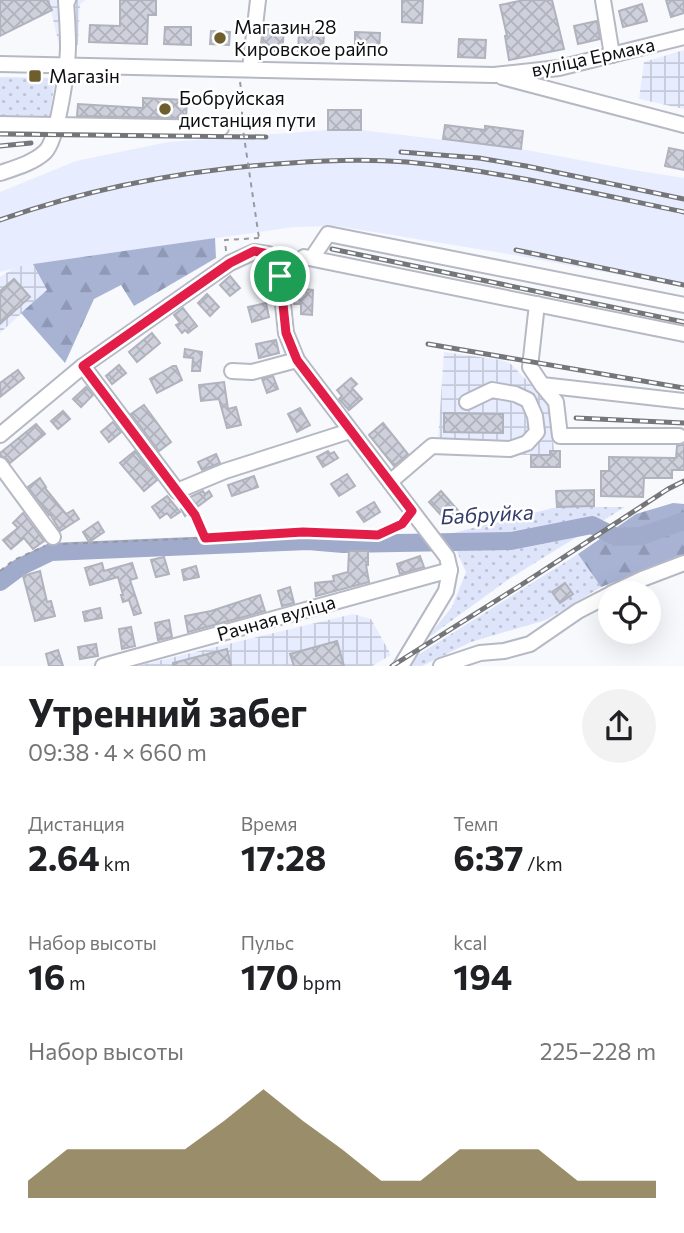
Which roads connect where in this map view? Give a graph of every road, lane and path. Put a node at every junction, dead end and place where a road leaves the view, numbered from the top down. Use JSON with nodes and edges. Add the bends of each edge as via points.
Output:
{"nodes":[{"id":1,"x":68,"y":0,"type":"edge"},
{"id":2,"x":258,"y":0,"type":"edge"},
{"id":3,"x":603,"y":0,"type":"edge"},
{"id":4,"x":684,"y":37,"type":"edge"},
{"id":5,"x":612,"y":55,"type":"junction"},
{"id":6,"x":0,"y":64,"type":"edge"},
{"id":7,"x":67,"y":65,"type":"junction"},
{"id":8,"x":250,"y":69,"type":"junction"},
{"id":9,"x":494,"y":75,"type":"junction"},
{"id":10,"x":242,"y":96,"type":"dead end"},
{"id":11,"x":0,"y":124,"type":"edge"},
{"id":12,"x":684,"y":125,"type":"edge"},
{"id":13,"x":56,"y":126,"type":"junction"},
{"id":14,"x":221,"y":128,"type":"dead end"},
{"id":15,"x":0,"y":173,"type":"edge"},
{"id":16,"x":225,"y":240,"type":"dead end"},
{"id":17,"x":312,"y":258,"type":"junction"},
{"id":18,"x":280,"y":276,"type":"junction"},
{"id":19,"x":537,"y":304,"type":"junction"},
{"id":20,"x":684,"y":305,"type":"edge"},
{"id":21,"x":684,"y":334,"type":"edge"},
{"id":22,"x":297,"y":360,"type":"junction"},
{"id":23,"x":83,"y":366,"type":"junction"},
{"id":24,"x":232,"y":371,"type":"dead end"},
{"id":25,"x":542,"y":385,"type":"junction"},
{"id":26,"x":684,"y":401,"type":"edge"},
{"id":27,"x":467,"y":402,"type":"dead end"},
{"id":28,"x":350,"y":431,"type":"junction"},
{"id":29,"x":0,"y":435,"type":"edge"},
{"id":30,"x":679,"y":436,"type":"dead end"},
{"id":31,"x":0,"y":465,"type":"edge"},
{"id":32,"x":390,"y":482,"type":"junction"},
{"id":33,"x":177,"y":491,"type":"junction"},
{"id":34,"x":412,"y":511,"type":"junction"},
{"id":35,"x":53,"y":537,"type":"junction"},
{"id":36,"x":205,"y":538,"type":"junction"},
{"id":37,"x":448,"y":564,"type":"junction"},
{"id":38,"x":684,"y":564,"type":"edge"},
{"id":39,"x":0,"y":571,"type":"edge"},
{"id":40,"x":638,"y":581,"type":"edge"},
{"id":41,"x":598,"y":601,"type":"edge"},
{"id":42,"x":103,"y":666,"type":"edge"},
{"id":43,"x":401,"y":666,"type":"edge"},
{"id":44,"x":442,"y":666,"type":"edge"}],
"edges":[{"from":1,"to":7,"type":"street"},
{"from":2,"to":8,"type":"street"},
{"from":3,"to":5,"type":"street"},
{"from":4,"to":5,"type":"street","name":"вуліца Ермака"},
{"from":5,"to":9,"type":"street","name":"вуліца Ермака","via":[[559,68]]},
{"from":6,"to":7,"type":"street","name":"вуліца Ермака"},
{"from":7,"to":8,"type":"street","name":"вуліца Ермака"},
{"from":7,"to":13,"type":"street"},
{"from":8,"to":9,"type":"street","name":"вуліца Ермака"},
{"from":9,"to":12,"type":"street"},
{"from":10,"to":16,"type":"path","bridge":true,"via":[[258,238]]},
{"from":11,"to":13,"type":"street"},
{"from":13,"to":14,"type":"street"},
{"from":13,"to":15,"type":"street","via":[[45,153]]},
{"from":17,"to":18,"type":"street","via":[[304,257]]},
{"from":17,"to":19,"type":"street"},
{"from":17,"to":20,"type":"street","via":[[328,234]]},
{"from":18,"to":22,"type":"street","via":[[286,333]]},
{"from":18,"to":23,"type":"street","via":[[268,254],[254,251]]},
{"from":19,"to":21,"type":"street"},
{"from":19,"to":25,"type":"street","via":[[530,367]]},
{"from":22,"to":24,"type":"street","via":[[252,372]]},
{"from":22,"to":28,"type":"street"},
{"from":23,"to":29,"type":"street"},
{"from":23,"to":33,"type":"street"},
{"from":25,"to":26,"type":"street"},
{"from":25,"to":30,"type":"street","via":[[556,402],[560,436]]},
{"from":27,"to":32,"type":"street","via":[[492,390],[515,394],[528,400],[537,432],[527,443],[510,449],[432,446]]},
{"from":28,"to":32,"type":"street"},
{"from":28,"to":33,"type":"street"},
{"from":31,"to":35,"type":"street"},
{"from":32,"to":34,"type":"street"},
{"from":33,"to":36,"type":"path"},
{"from":34,"to":36,"type":"path","via":[[402,524],[378,535],[303,532]]},
{"from":34,"to":37,"type":"street"},
{"from":35,"to":36,"type":"path","via":[[60,544]]},
{"from":35,"to":39,"type":"path","via":[[49,544]]},
{"from":37,"to":42,"type":"street","name":"Рачная вуліца"},
{"from":37,"to":43,"type":"street","via":[[446,591]]},
{"from":38,"to":40,"type":"street"},
{"from":41,"to":44,"type":"street","via":[[530,644]]}]}
